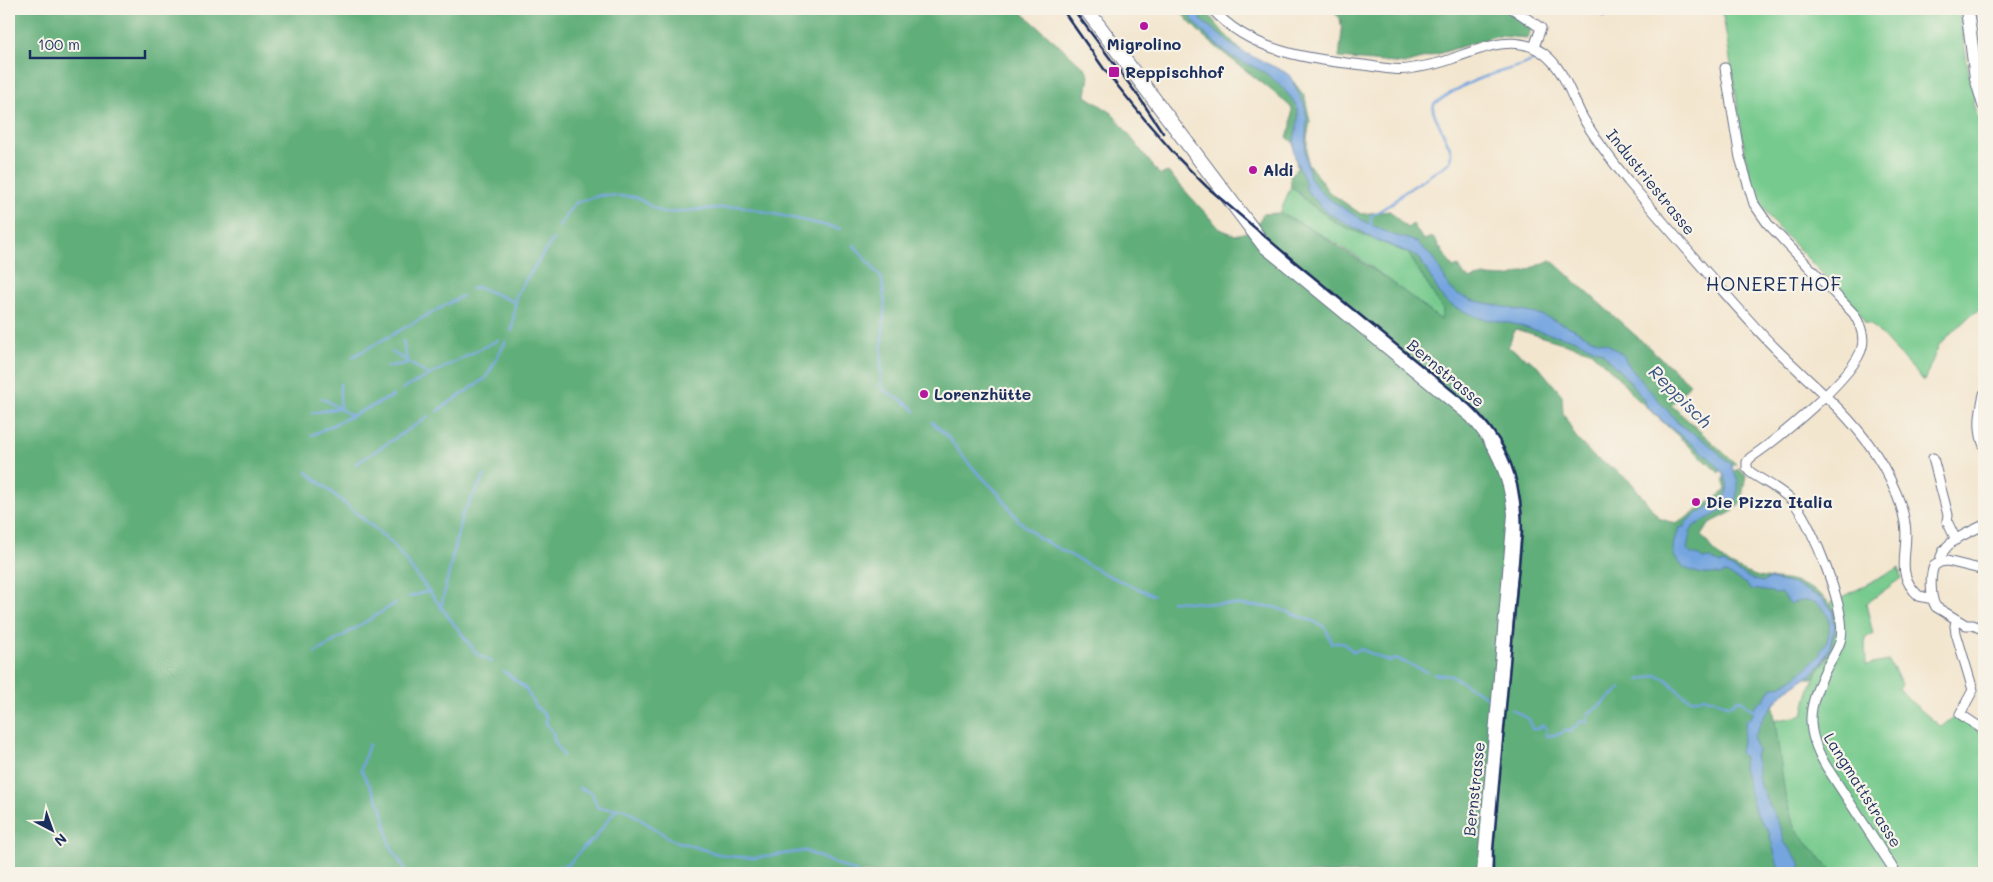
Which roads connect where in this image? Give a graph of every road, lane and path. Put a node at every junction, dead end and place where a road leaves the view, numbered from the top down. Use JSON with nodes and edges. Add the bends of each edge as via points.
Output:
{"nodes":[{"id":1,"x":1086,"y":9,"type":"edge"},
{"id":2,"x":1212,"y":9,"type":"edge"},
{"id":3,"x":1513,"y":9,"type":"edge"},
{"id":4,"x":1967,"y":9,"type":"edge"},
{"id":5,"x":1534,"y":47,"type":"junction"},
{"id":6,"x":1725,"y":68,"type":"dead end"},
{"id":7,"x":1981,"y":87,"type":"edge"},
{"id":8,"x":1984,"y":105,"type":"edge"},
{"id":9,"x":1984,"y":394,"type":"edge"},
{"id":10,"x":1826,"y":395,"type":"junction"},
{"id":11,"x":1984,"y":446,"type":"edge"},
{"id":12,"x":1933,"y":458,"type":"dead end"},
{"id":13,"x":1984,"y":525,"type":"edge"},
{"id":14,"x":1956,"y":540,"type":"junction"},
{"id":15,"x":1940,"y":562,"type":"junction"},
{"id":16,"x":1984,"y":570,"type":"edge"},
{"id":17,"x":1933,"y":599,"type":"junction"},
{"id":18,"x":1956,"y":620,"type":"junction"},
{"id":19,"x":1984,"y":630,"type":"edge"},
{"id":20,"x":1984,"y":730,"type":"edge"},
{"id":21,"x":1484,"y":873,"type":"edge"},
{"id":22,"x":1896,"y":873,"type":"edge"}],
"edges":[{"from":1,"to":21,"type":"main road","name":"Bernstrasse","via":[[1264,245],[1471,415],[1502,459],[1515,514]]},
{"from":2,"to":5,"type":"street","name":"Industriestrasse","via":[[1242,33],[1283,52],[1394,70],[1417,68],[1501,43]]},
{"from":3,"to":5,"type":"street","via":[[1541,28]]},
{"from":4,"to":7,"type":"street"},
{"from":5,"to":10,"type":"street","name":"Industriestrasse","via":[[1560,70],[1593,134],[1637,191],[1766,338]]},
{"from":6,"to":10,"type":"street","via":[[1740,158],[1750,194],[1763,218],[1854,314],[1861,330],[1862,348],[1856,362]]},
{"from":7,"to":8,"type":"street"},
{"from":9,"to":11,"type":"street","via":[[1979,425]]},
{"from":10,"to":17,"type":"street","name":"Industriestrasse","via":[[1856,426],[1882,465],[1903,512],[1906,580],[1919,596]]},
{"from":10,"to":22,"type":"street","name":"Langmattstrasse","via":[[1747,462],[1746,468],[1788,497],[1799,509],[1833,586],[1842,616],[1841,640],[1817,688],[1811,707],[1811,734],[1821,758]]},
{"from":12,"to":14,"type":"street","via":[[1947,521]]},
{"from":13,"to":14,"type":"street"},
{"from":14,"to":15,"type":"street","via":[[1940,555]]},
{"from":15,"to":16,"type":"street"},
{"from":15,"to":17,"type":"street","via":[[1932,572]]},
{"from":17,"to":18,"type":"street","name":"Industriestrasse","via":[[1936,608]]},
{"from":18,"to":19,"type":"street","name":"Industriestrasse"},
{"from":18,"to":20,"type":"street","via":[[1956,633],[1973,690],[1960,714]]}]}
